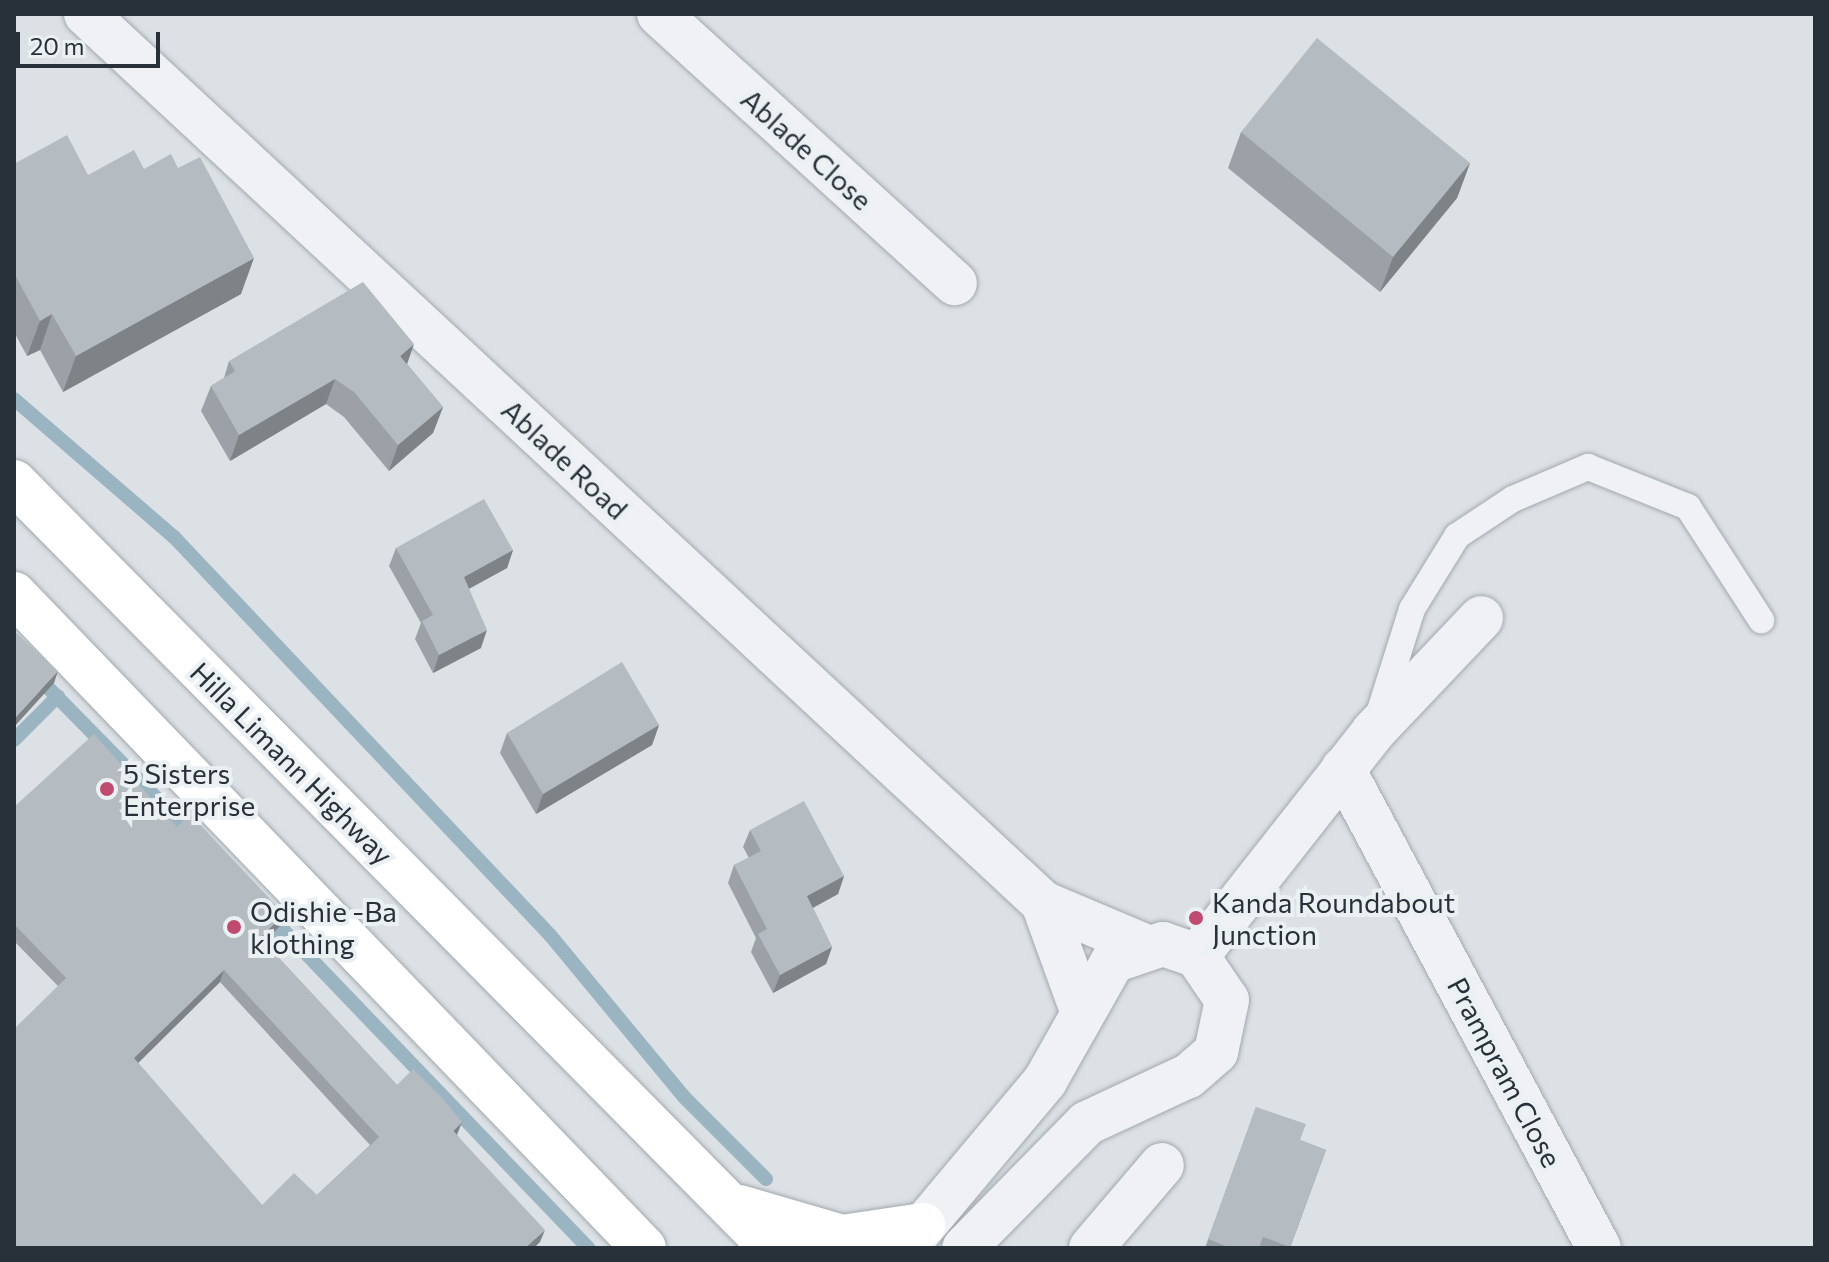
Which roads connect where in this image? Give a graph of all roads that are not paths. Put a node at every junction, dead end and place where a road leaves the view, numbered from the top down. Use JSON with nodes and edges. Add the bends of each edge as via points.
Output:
{"nodes":[{"id":1,"x":86,"y":14,"type":"edge"},
{"id":2,"x":659,"y":14,"type":"edge"},
{"id":3,"x":955,"y":283,"type":"dead end"},
{"id":4,"x":14,"y":482,"type":"edge"},
{"id":5,"x":14,"y":594,"type":"edge"},
{"id":6,"x":1481,"y":618,"type":"dead end"},
{"id":7,"x":1761,"y":620,"type":"dead end"},
{"id":8,"x":1373,"y":732,"type":"junction"},
{"id":9,"x":1343,"y":769,"type":"junction"},
{"id":10,"x":1043,"y":903,"type":"junction"},
{"id":11,"x":1145,"y":946,"type":"junction"},
{"id":12,"x":1197,"y":956,"type":"junction"},
{"id":13,"x":1082,"y":1011,"type":"junction"},
{"id":14,"x":1162,"y":1165,"type":"dead end"},
{"id":15,"x":729,"y":1204,"type":"junction"},
{"id":16,"x":914,"y":1236,"type":"edge"},
{"id":17,"x":644,"y":1248,"type":"edge"},
{"id":18,"x":772,"y":1248,"type":"edge"},
{"id":19,"x":964,"y":1248,"type":"edge"},
{"id":20,"x":1091,"y":1248,"type":"edge"},
{"id":21,"x":1599,"y":1248,"type":"edge"}],
"edges":[{"from":1,"to":10,"type":"street","name":"Ablade Road"},
{"from":2,"to":3,"type":"street","name":"Ablade Close"},
{"from":4,"to":15,"type":"main road","name":"Hilla Limann Highway"},
{"from":5,"to":17,"type":"main road"},
{"from":6,"to":8,"type":"street"},
{"from":7,"to":8,"type":"lane","via":[[1688,507],[1588,467],[1513,499],[1457,536],[1412,609]]},
{"from":8,"to":9,"type":"street"},
{"from":9,"to":12,"type":"street"},
{"from":9,"to":21,"type":"street","name":"Prampram Close"},
{"from":10,"to":11,"type":"street","name":"Ablade Road"},
{"from":10,"to":13,"type":"street","name":"Ablade Road"},
{"from":11,"to":12,"type":"street","name":"Ablade Road"},
{"from":11,"to":13,"type":"street","via":[[1113,961]]},
{"from":12,"to":19,"type":"street","via":[[1227,1000],[1216,1052],[1188,1076],[1087,1123]]},
{"from":13,"to":16,"type":"street","via":[[1045,1081]]},
{"from":14,"to":20,"type":"street"},
{"from":15,"to":16,"type":"main road","via":[[842,1237]]},
{"from":15,"to":18,"type":"main road","name":"Hilla Limann Highway"}]}
